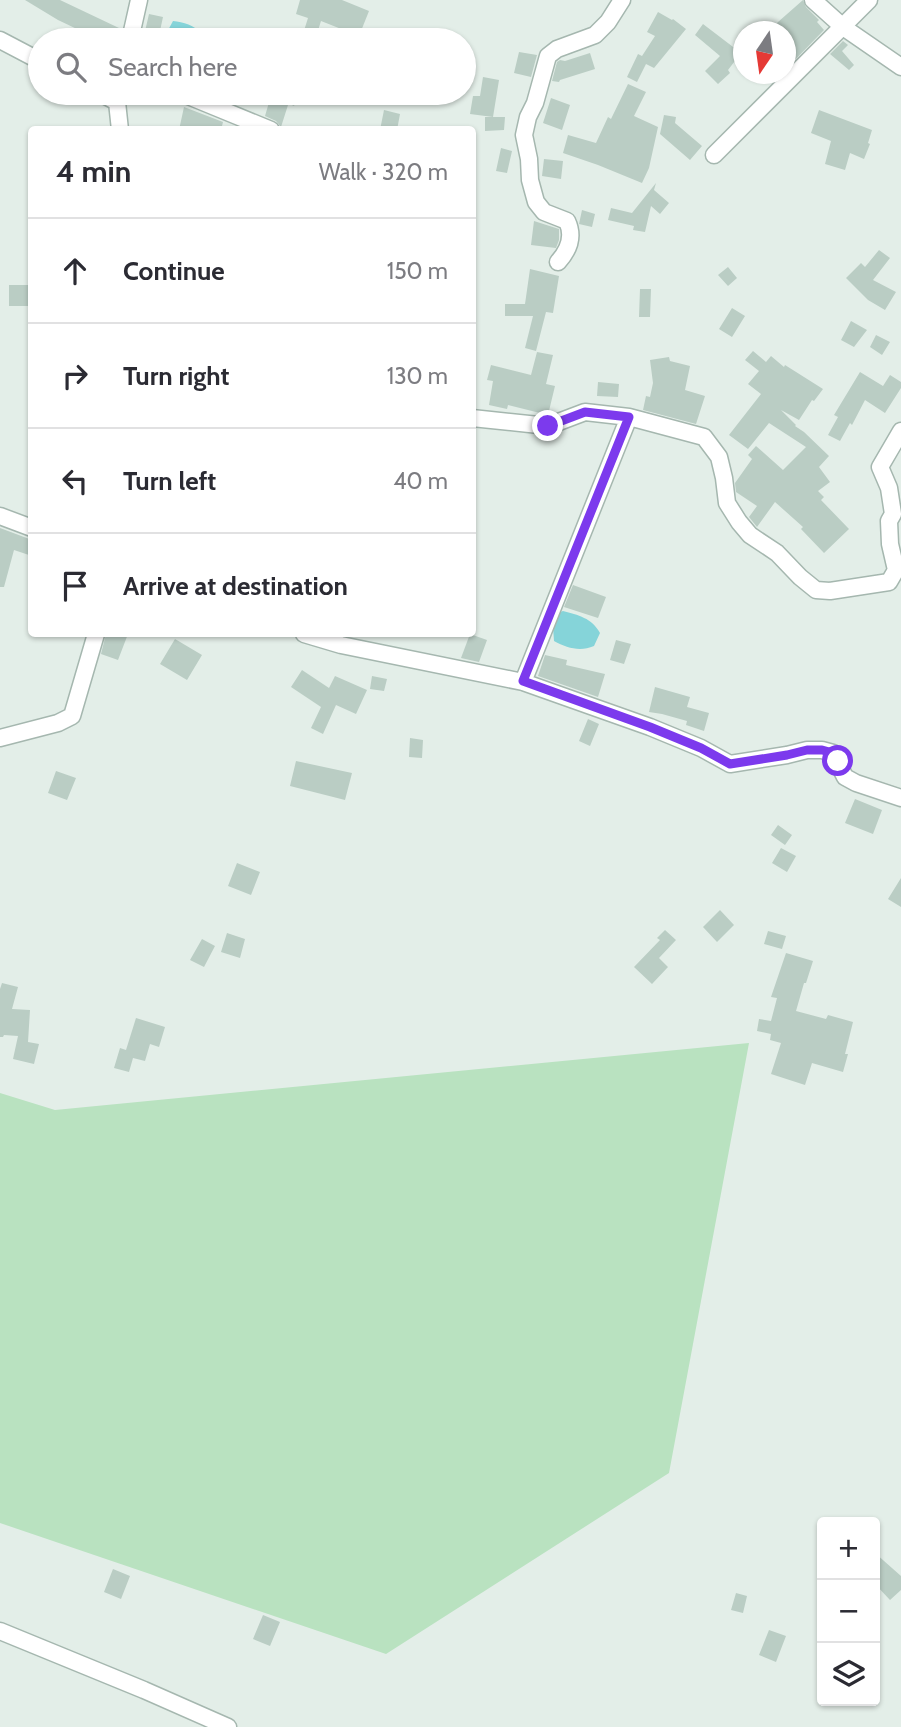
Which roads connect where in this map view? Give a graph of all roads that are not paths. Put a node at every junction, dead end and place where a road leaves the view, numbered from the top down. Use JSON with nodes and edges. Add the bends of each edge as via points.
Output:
{"nodes":[{"id":1,"x":139,"y":0,"type":"edge"},
{"id":2,"x":622,"y":0,"type":"edge"},
{"id":3,"x":813,"y":0,"type":"edge"},
{"id":4,"x":869,"y":0,"type":"edge"},
{"id":5,"x":843,"y":27,"type":"junction"},
{"id":6,"x":133,"y":28,"type":"edge"},
{"id":7,"x":0,"y":40,"type":"edge"},
{"id":8,"x":28,"y":55,"type":"edge"},
{"id":9,"x":901,"y":67,"type":"edge"},
{"id":10,"x":118,"y":105,"type":"edge"},
{"id":11,"x":210,"y":105,"type":"edge"},
{"id":12,"x":120,"y":126,"type":"edge"},
{"id":13,"x":261,"y":126,"type":"edge"},
{"id":14,"x":714,"y":155,"type":"dead end"},
{"id":15,"x":558,"y":262,"type":"dead end"},
{"id":16,"x":629,"y":417,"type":"junction"},
{"id":17,"x":476,"y":418,"type":"edge"},
{"id":18,"x":901,"y":431,"type":"edge"},
{"id":19,"x":0,"y":516,"type":"edge"},
{"id":20,"x":28,"y":526,"type":"edge"},
{"id":21,"x":95,"y":637,"type":"edge"},
{"id":22,"x":315,"y":637,"type":"edge"},
{"id":23,"x":523,"y":681,"type":"junction"},
{"id":24,"x":0,"y":738,"type":"edge"},
{"id":25,"x":901,"y":798,"type":"edge"},
{"id":26,"x":0,"y":1631,"type":"edge"},
{"id":27,"x":228,"y":1727,"type":"edge"}],
"edges":[{"from":1,"to":6,"type":"street"},
{"from":2,"to":15,"type":"street","via":[[595,35],[557,48],[548,56],[528,117],[524,135],[536,202],[544,212],[567,221],[571,233]]},
{"from":3,"to":5,"type":"street"},
{"from":4,"to":5,"type":"street"},
{"from":5,"to":9,"type":"street"},
{"from":5,"to":14,"type":"street"},
{"from":7,"to":8,"type":"street"},
{"from":10,"to":12,"type":"street"},
{"from":11,"to":13,"type":"street"},
{"from":16,"to":17,"type":"street","via":[[585,412],[548,426]]},
{"from":16,"to":18,"type":"street","via":[[704,438],[719,457],[727,503],[750,534],[816,590],[830,592],[889,582],[897,570],[890,544],[890,488],[880,467]]},
{"from":16,"to":23,"type":"street"},
{"from":19,"to":20,"type":"street"},
{"from":21,"to":24,"type":"street","via":[[72,716]]},
{"from":22,"to":23,"type":"street"},
{"from":23,"to":25,"type":"street","via":[[650,727],[730,764],[807,750],[833,753],[845,777]]},
{"from":26,"to":27,"type":"street"}]}
